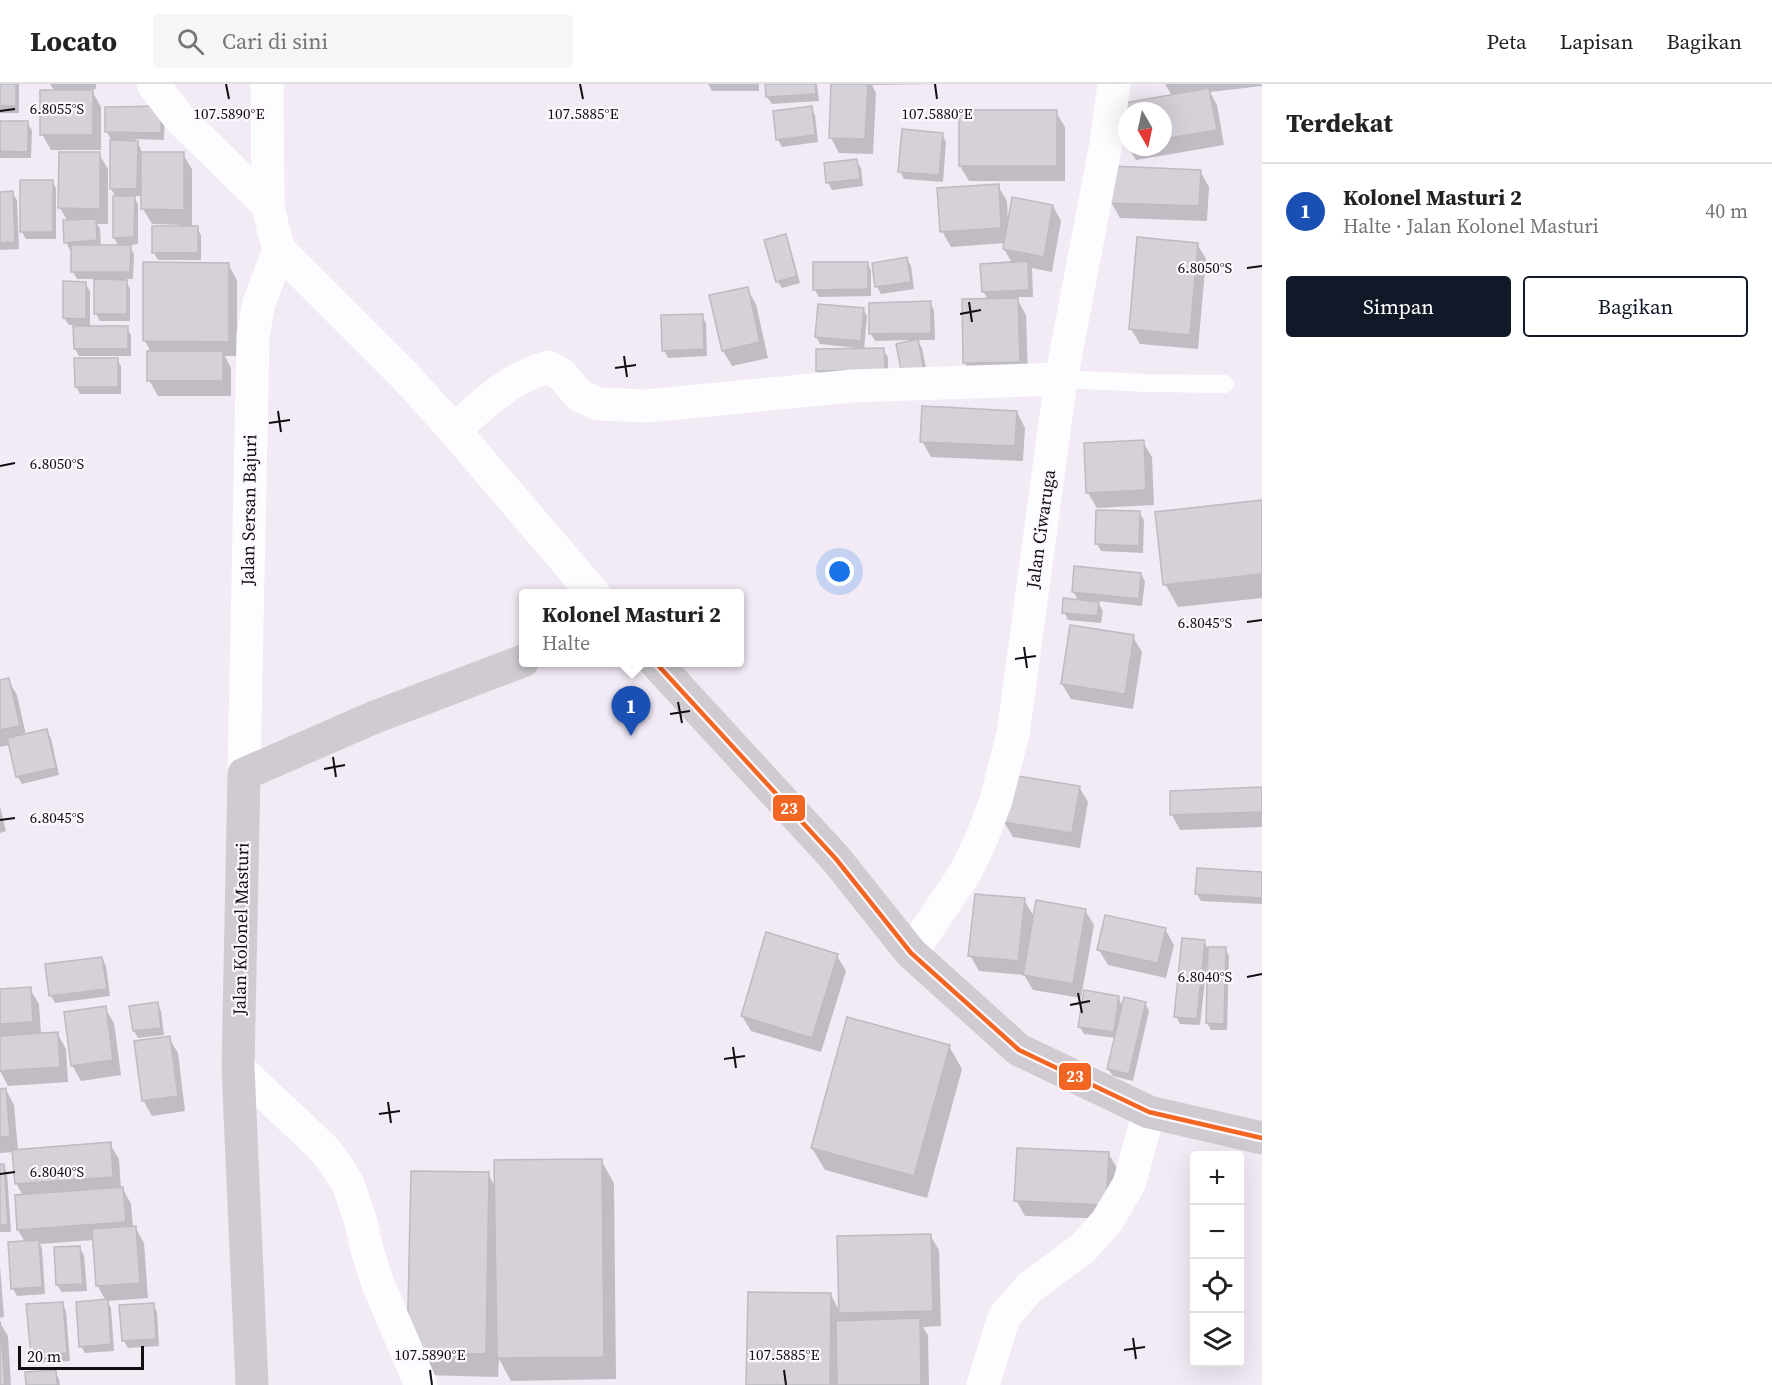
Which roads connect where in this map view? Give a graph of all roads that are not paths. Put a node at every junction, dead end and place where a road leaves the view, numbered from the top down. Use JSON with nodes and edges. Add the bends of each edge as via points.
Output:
{"nodes":[{"id":1,"x":153,"y":84,"type":"edge"},
{"id":2,"x":267,"y":84,"type":"edge"},
{"id":3,"x":1114,"y":84,"type":"edge"},
{"id":4,"x":268,"y":205,"type":"junction"},
{"id":5,"x":279,"y":250,"type":"junction"},
{"id":6,"x":1061,"y":379,"type":"junction"},
{"id":7,"x":1225,"y":384,"type":"dead end"},
{"id":8,"x":454,"y":430,"type":"junction"},
{"id":9,"x":590,"y":589,"type":"edge"},
{"id":10,"x":519,"y":663,"type":"edge"},
{"id":11,"x":659,"y":667,"type":"edge"},
{"id":12,"x":244,"y":774,"type":"junction"},
{"id":13,"x":911,"y":953,"type":"junction"},
{"id":14,"x":238,"y":1068,"type":"junction"},
{"id":15,"x":1149,"y":1112,"type":"junction"},
{"id":16,"x":1262,"y":1138,"type":"edge"},
{"id":17,"x":252,"y":1385,"type":"edge"},
{"id":18,"x":421,"y":1385,"type":"edge"},
{"id":19,"x":983,"y":1385,"type":"edge"}],
"edges":[{"from":1,"to":4,"type":"street","via":[[179,118]]},
{"from":2,"to":4,"type":"street"},
{"from":3,"to":6,"type":"street","name":"Jalan Ciwaruga"},
{"from":4,"to":5,"type":"street"},
{"from":5,"to":8,"type":"street"},
{"from":5,"to":12,"type":"street","name":"Jalan Sersan Bajuri","via":[[259,303],[253,336]]},
{"from":6,"to":7,"type":"lane"},
{"from":6,"to":8,"type":"street","via":[[852,386],[647,406],[598,404],[579,395],[561,374],[548,368],[505,386]]},
{"from":6,"to":13,"type":"street","name":"Jalan Ciwaruga","via":[[1011,745],[996,800],[969,865]]},
{"from":8,"to":9,"type":"street"},
{"from":10,"to":12,"type":"main road","via":[[375,717]]},
{"from":11,"to":13,"type":"main road","via":[[830,852]]},
{"from":12,"to":14,"type":"main road","name":"Jalan Kolonel Masturi"},
{"from":13,"to":15,"type":"main road","via":[[1019,1050]]},
{"from":14,"to":17,"type":"main road","name":"Jalan Kolonel Masturi"},
{"from":14,"to":18,"type":"street","via":[[322,1147],[348,1184],[378,1284]]},
{"from":15,"to":16,"type":"main road"},
{"from":15,"to":19,"type":"street","via":[[1124,1194],[1083,1248],[1029,1288],[1004,1317]]}]}
